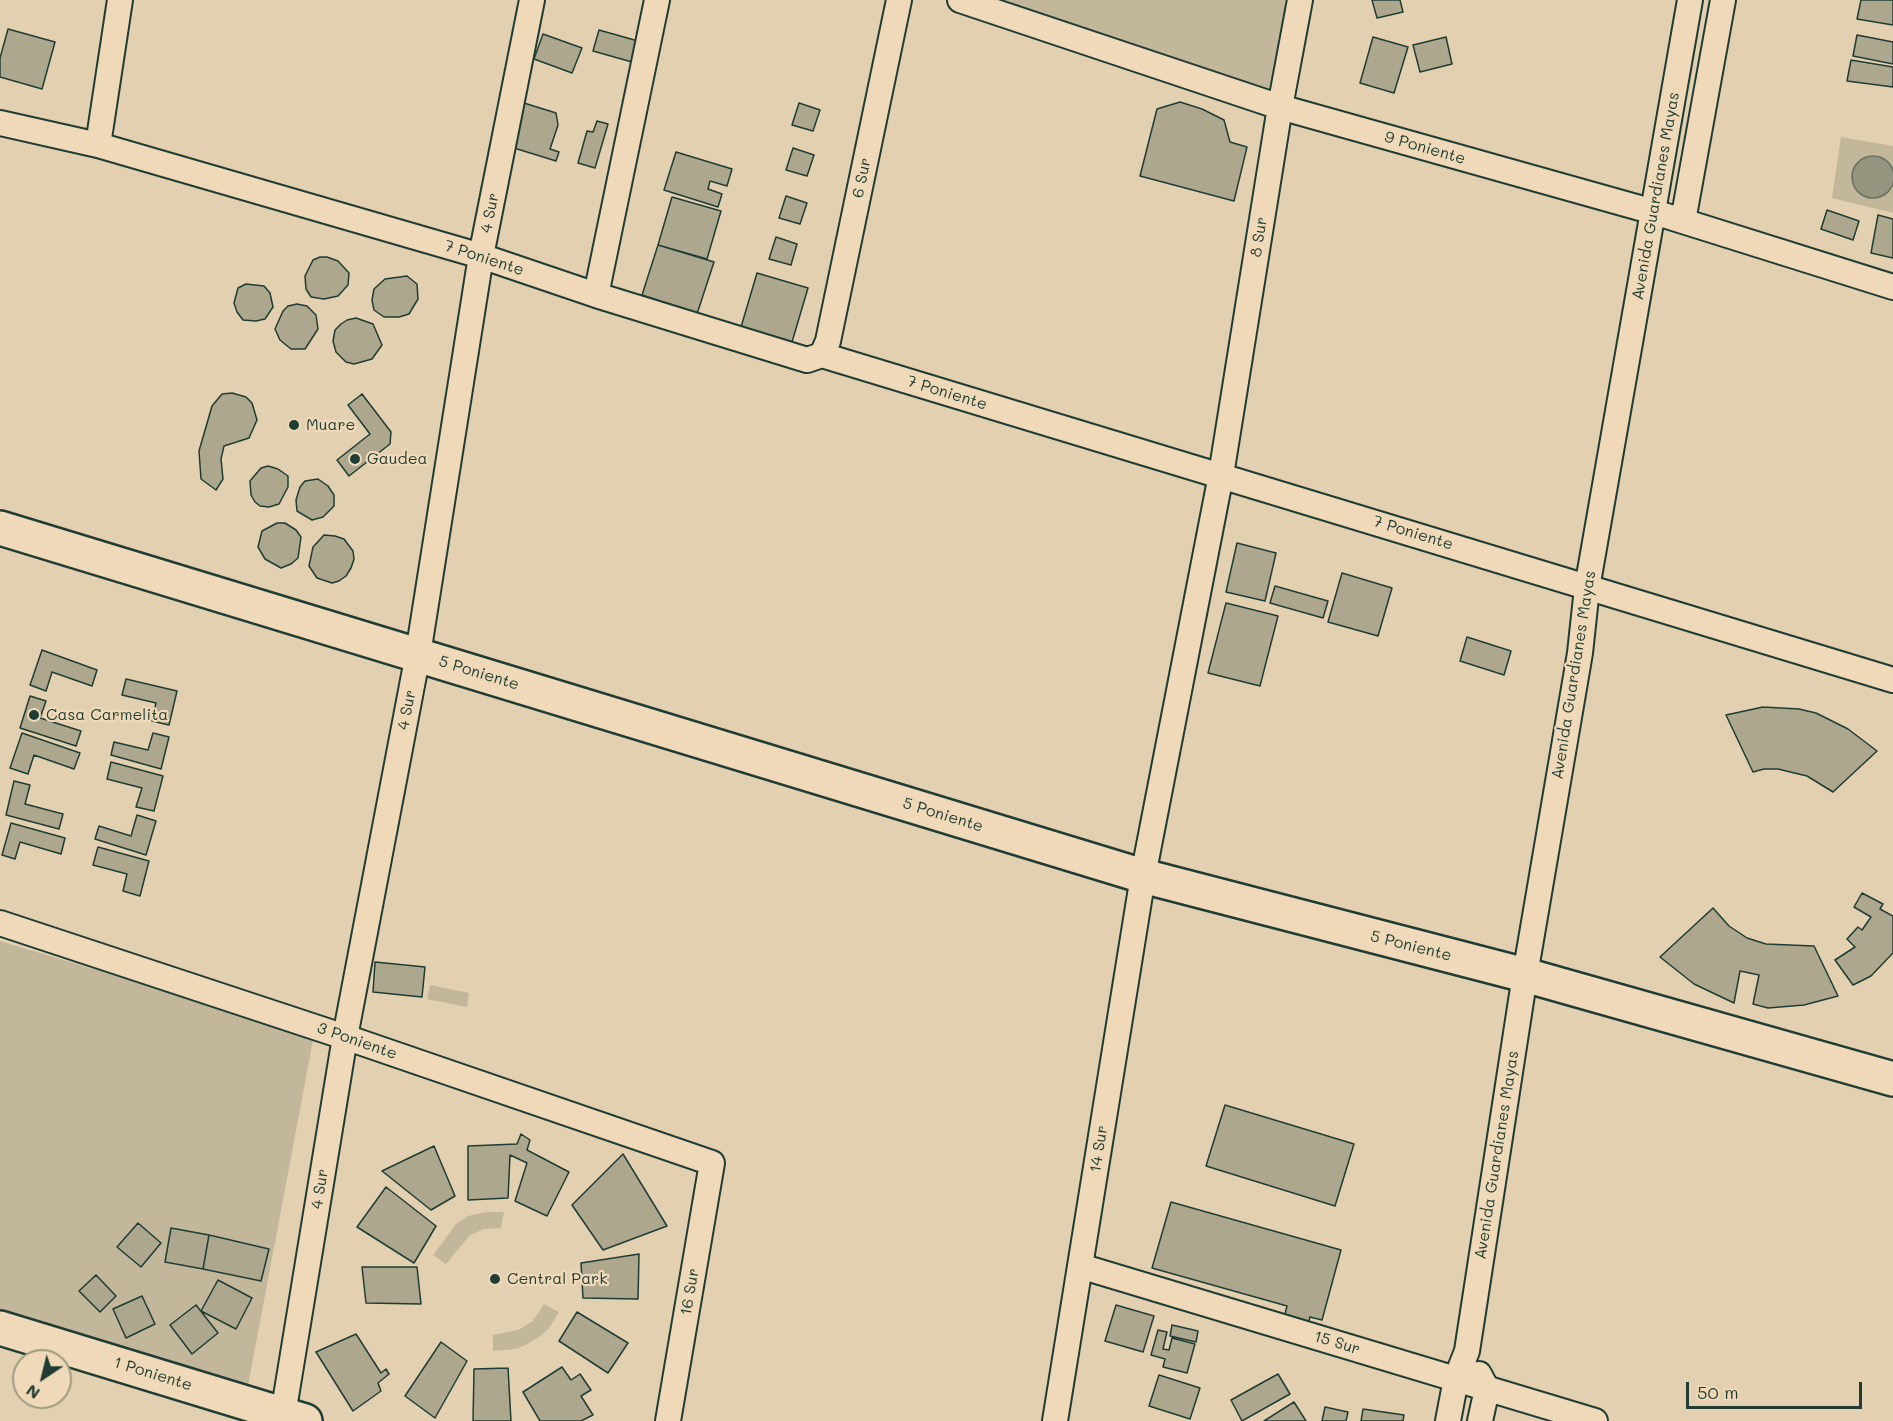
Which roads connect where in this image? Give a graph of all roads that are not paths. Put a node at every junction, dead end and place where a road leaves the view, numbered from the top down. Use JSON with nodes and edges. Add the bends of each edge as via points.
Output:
{"nodes":[{"id":1,"x":120,"y":0,"type":"edge"},
{"id":2,"x":532,"y":0,"type":"edge"},
{"id":3,"x":657,"y":0,"type":"edge"},
{"id":4,"x":898,"y":0,"type":"edge"},
{"id":5,"x":960,"y":0,"type":"edge"},
{"id":6,"x":1300,"y":0,"type":"edge"},
{"id":7,"x":1690,"y":0,"type":"edge"},
{"id":8,"x":1723,"y":0,"type":"edge"},
{"id":9,"x":1280,"y":107,"type":"junction"},
{"id":10,"x":0,"y":123,"type":"edge"},
{"id":11,"x":98,"y":145,"type":"junction"},
{"id":12,"x":1654,"y":212,"type":"junction"},
{"id":13,"x":1683,"y":221,"type":"junction"},
{"id":14,"x":481,"y":256,"type":"junction"},
{"id":15,"x":1893,"y":287,"type":"edge"},
{"id":16,"x":596,"y":295,"type":"junction"},
{"id":17,"x":822,"y":355,"type":"junction"},
{"id":18,"x":1221,"y":475,"type":"junction"},
{"id":19,"x":0,"y":528,"type":"edge"},
{"id":20,"x":1587,"y":588,"type":"junction"},
{"id":21,"x":418,"y":654,"type":"junction"},
{"id":22,"x":1893,"y":680,"type":"edge"},
{"id":23,"x":1143,"y":876,"type":"junction"},
{"id":24,"x":0,"y":922,"type":"edge"},
{"id":25,"x":1525,"y":975,"type":"junction"},
{"id":26,"x":345,"y":1037,"type":"junction"},
{"id":27,"x":1893,"y":1079,"type":"edge"},
{"id":28,"x":712,"y":1163,"type":"joint"},
{"id":29,"x":1080,"y":1266,"type":"junction"},
{"id":30,"x":0,"y":1328,"type":"edge"},
{"id":31,"x":1467,"y":1351,"type":"junction"},
{"id":32,"x":1456,"y":1379,"type":"junction"},
{"id":33,"x":1486,"y":1389,"type":"junction"},
{"id":34,"x":290,"y":1419,"type":"edge"},
{"id":35,"x":668,"y":1421,"type":"edge"},
{"id":36,"x":1055,"y":1421,"type":"edge"},
{"id":37,"x":1448,"y":1421,"type":"edge"},
{"id":38,"x":1480,"y":1421,"type":"edge"},
{"id":39,"x":1595,"y":1421,"type":"edge"}],
"edges":[{"from":1,"to":11,"type":"street"},
{"from":2,"to":14,"type":"street","name":"4 Sur"},
{"from":3,"to":16,"type":"street"},
{"from":4,"to":17,"type":"street","name":"6 Sur"},
{"from":5,"to":9,"type":"street","name":"9 Poniente"},
{"from":6,"to":9,"type":"street","name":"8 Sur"},
{"from":7,"to":12,"type":"street","name":"Avenida Guardianes Mayas"},
{"from":8,"to":13,"type":"street"},
{"from":9,"to":12,"type":"street","name":"9 Poniente"},
{"from":9,"to":18,"type":"street","name":"8 Sur"},
{"from":10,"to":11,"type":"street","name":"7 Poniente"},
{"from":11,"to":14,"type":"street","name":"7 Poniente"},
{"from":12,"to":13,"type":"street","name":"9 Poniente"},
{"from":12,"to":20,"type":"street","name":"Avenida Guardianes Mayas"},
{"from":13,"to":15,"type":"street","name":"9 Poniente"},
{"from":14,"to":16,"type":"street","name":"7 Poniente"},
{"from":14,"to":21,"type":"street","name":"4 Sur"},
{"from":16,"to":17,"type":"street","name":"7 Poniente","via":[[807,360]]},
{"from":17,"to":18,"type":"street","name":"7 Poniente"},
{"from":18,"to":20,"type":"street","name":"7 Poniente"},
{"from":18,"to":23,"type":"street","name":"8 Sur"},
{"from":19,"to":21,"type":"street","name":"5 Poniente"},
{"from":20,"to":22,"type":"street","name":"7 Poniente"},
{"from":20,"to":25,"type":"street","name":"Avenida Guardianes Mayas","via":[[1580,653]]},
{"from":21,"to":23,"type":"street","name":"5 Poniente"},
{"from":21,"to":26,"type":"street","name":"4 Sur"},
{"from":23,"to":25,"type":"street","name":"5 Poniente"},
{"from":23,"to":29,"type":"street","name":"14 Sur"},
{"from":24,"to":26,"type":"street","name":"3 Poniente"},
{"from":25,"to":27,"type":"street","name":"5 Poniente"},
{"from":25,"to":31,"type":"street","name":"Avenida Guardianes Mayas"},
{"from":26,"to":28,"type":"street","name":"3 Poniente"},
{"from":26,"to":34,"type":"street","name":"4 Sur"},
{"from":28,"to":35,"type":"street","name":"16 Sur"},
{"from":29,"to":32,"type":"street","name":"15 Sur"},
{"from":29,"to":36,"type":"street","name":"14 Sur"},
{"from":30,"to":34,"type":"street","name":"1 Poniente"},
{"from":31,"to":32,"type":"street","name":"Avenida Guardianes Mayas"},
{"from":31,"to":33,"type":"street"},
{"from":32,"to":33,"type":"street","name":"15 Sur"},
{"from":32,"to":37,"type":"street","name":"Avenida Guardianes Mayas"},
{"from":33,"to":38,"type":"street"},
{"from":33,"to":39,"type":"street","name":"15 Sur"}]}
